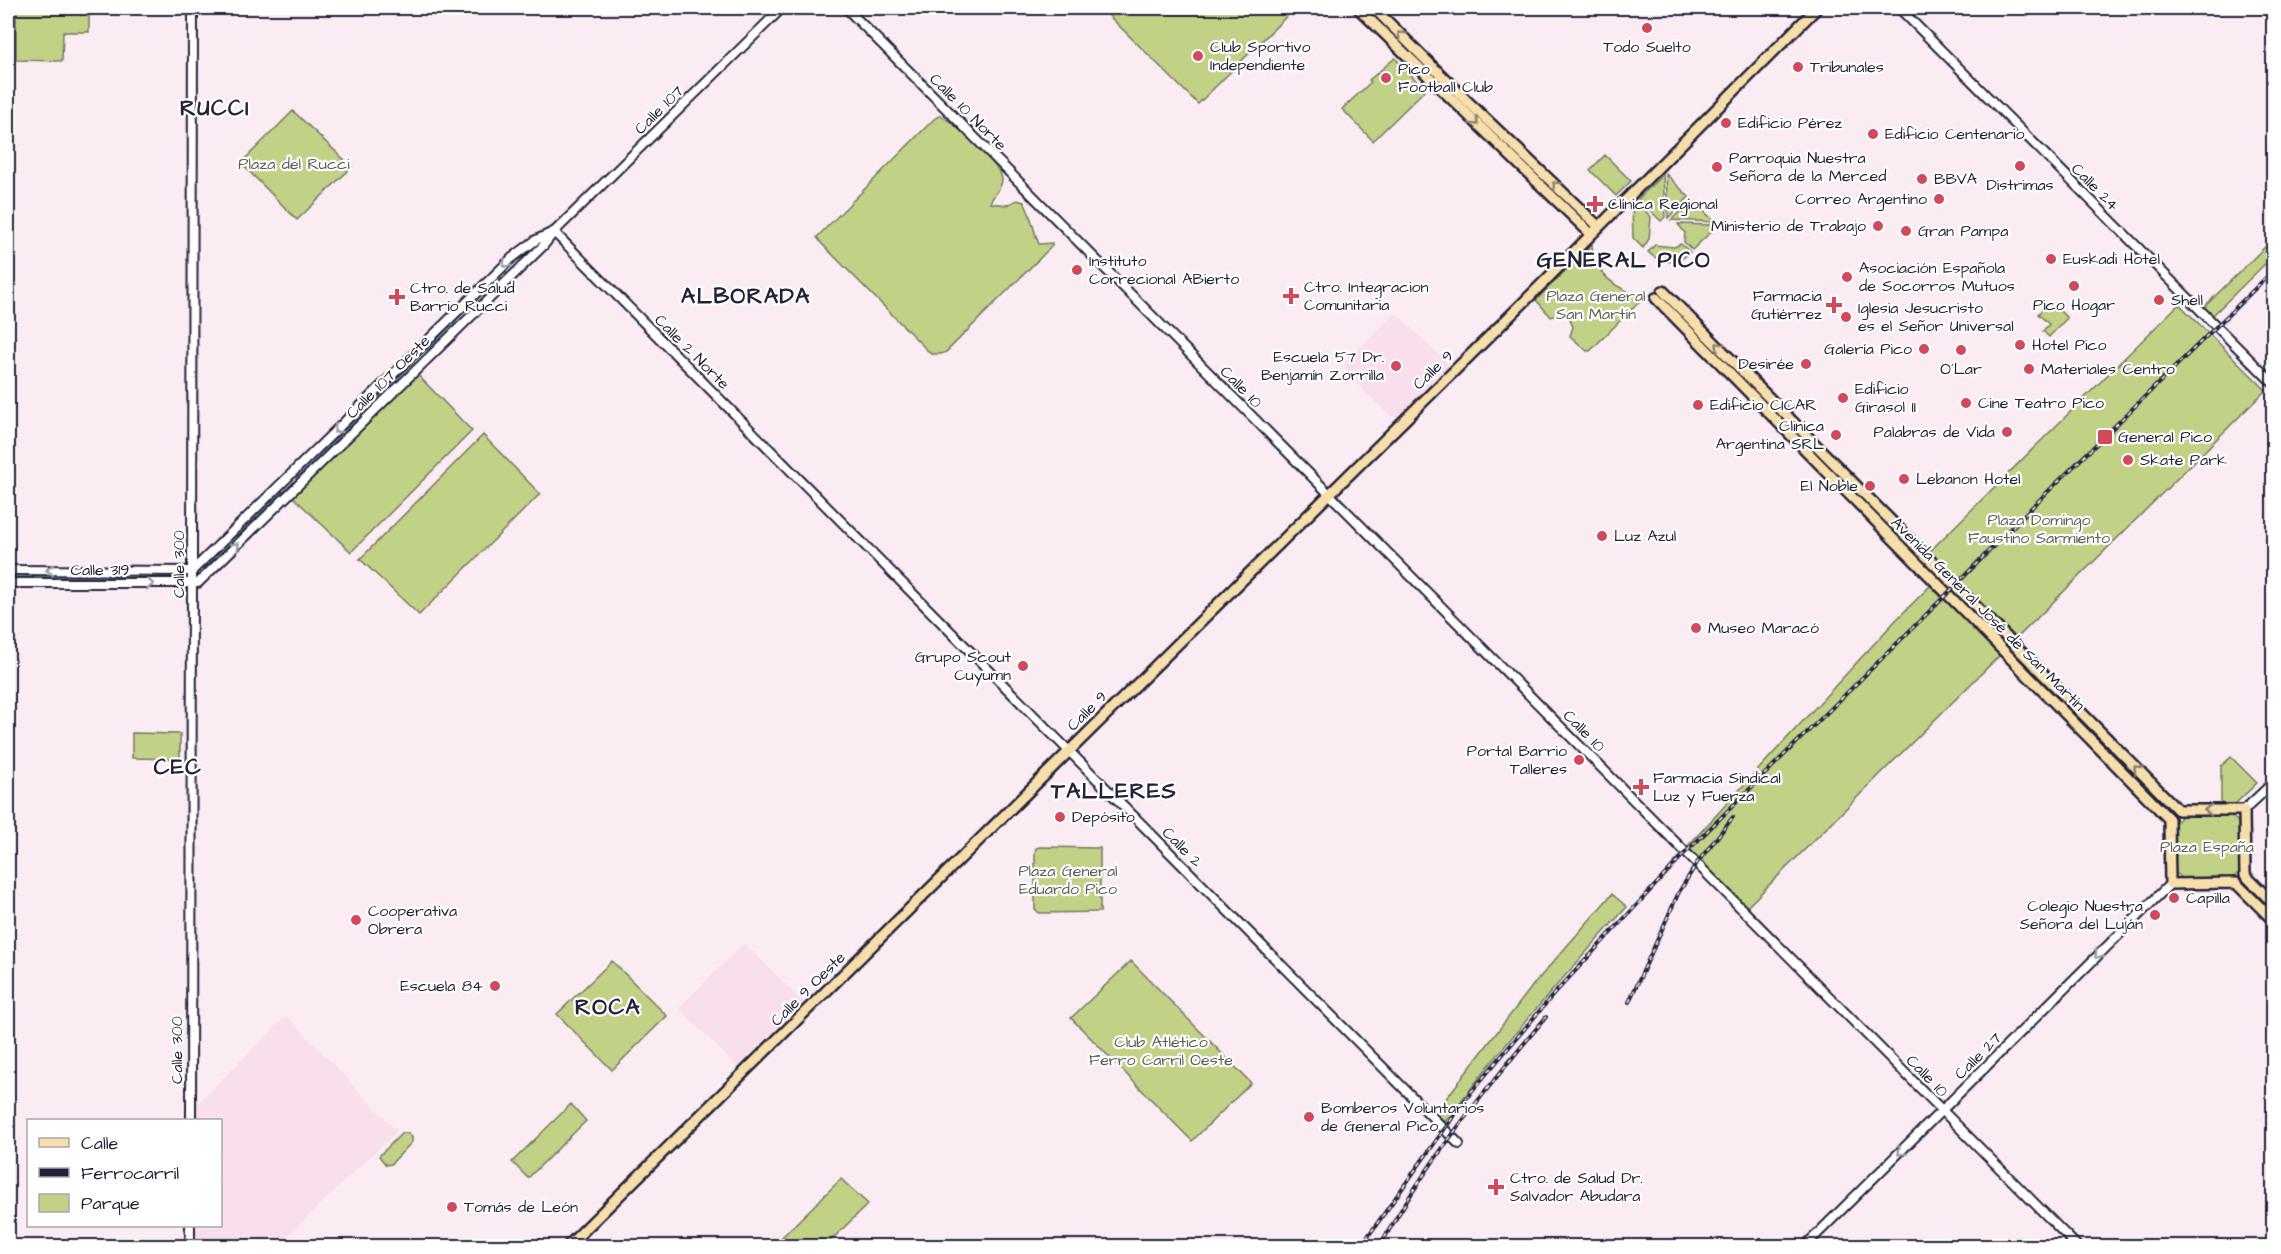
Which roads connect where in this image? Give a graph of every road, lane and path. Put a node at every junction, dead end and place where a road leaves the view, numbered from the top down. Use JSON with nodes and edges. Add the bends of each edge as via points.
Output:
{"nodes":[{"id":1,"x":193,"y":8,"type":"edge"},
{"id":2,"x":782,"y":8,"type":"edge"},
{"id":3,"x":846,"y":8,"type":"edge"},
{"id":4,"x":1358,"y":8,"type":"edge"},
{"id":5,"x":1374,"y":8,"type":"edge"},
{"id":6,"x":1818,"y":8,"type":"edge"},
{"id":7,"x":1899,"y":8,"type":"edge"},
{"id":8,"x":1598,"y":226,"type":"junction"},
{"id":9,"x":554,"y":232,"type":"junction"},
{"id":10,"x":1590,"y":233,"type":"junction"},
{"id":11,"x":1071,"y":236,"type":"joint"},
{"id":12,"x":2274,"y":384,"type":"edge"},
{"id":13,"x":811,"y":492,"type":"joint"},
{"id":14,"x":1329,"y":494,"type":"junction"},
{"id":15,"x":8,"y":570,"type":"edge"},
{"id":16,"x":192,"y":571,"type":"junction"},
{"id":17,"x":8,"y":583,"type":"edge"},
{"id":18,"x":192,"y":584,"type":"junction"},
{"id":19,"x":1068,"y":752,"type":"junction"},
{"id":20,"x":2274,"y":782,"type":"edge"},
{"id":21,"x":2178,"y":810,"type":"junction"},
{"id":22,"x":2244,"y":810,"type":"junction"},
{"id":23,"x":2169,"y":819,"type":"junction"},
{"id":24,"x":2245,"y":875,"type":"junction"},
{"id":25,"x":2236,"y":883,"type":"junction"},
{"id":26,"x":2169,"y":884,"type":"junction"},
{"id":27,"x":2274,"y":904,"type":"edge"},
{"id":28,"x":2274,"y":921,"type":"edge"},
{"id":29,"x":1943,"y":1111,"type":"junction"},
{"id":30,"x":191,"y":1119,"type":"edge"},
{"id":31,"x":1459,"y":1144,"type":"dead end"},
{"id":32,"x":190,"y":1227,"type":"edge"},
{"id":33,"x":190,"y":1246,"type":"edge"},
{"id":34,"x":568,"y":1246,"type":"edge"},
{"id":35,"x":1805,"y":1246,"type":"edge"},
{"id":36,"x":2077,"y":1246,"type":"edge"}],
"edges":[{"from":1,"to":16,"type":"street","name":"Calle 300"},
{"from":2,"to":9,"type":"street","name":"Calle 107"},
{"from":3,"to":11,"type":"street","name":"Calle 10 Norte"},
{"from":4,"to":10,"type":"main road","one_way":true},
{"from":8,"to":5,"type":"main road","one_way":true},
{"from":6,"to":8,"type":"main road","name":"Calle 9"},
{"from":7,"to":12,"type":"street","name":"Calle 24"},
{"from":8,"to":10,"type":"main road","name":"Calle 9"},
{"from":9,"to":13,"type":"street","name":"Calle 2 Norte"},
{"from":9,"to":16,"type":"street","name":"Calle 107 Oeste","one_way":true,"via":[[512,258]]},
{"from":18,"to":9,"type":"street","name":"Calle 107 Oeste","one_way":true,"via":[[198,583]]},
{"from":10,"to":14,"type":"main road","name":"Calle 9"},
{"from":11,"to":14,"type":"street","name":"Calle 10"},
{"from":13,"to":19,"type":"street","name":"Calle 2"},
{"from":14,"to":19,"type":"main road","name":"Calle 9"},
{"from":14,"to":29,"type":"street","name":"Calle 10"},
{"from":16,"to":15,"type":"street","name":"Calle 319","one_way":true},
{"from":16,"to":18,"type":"street","name":"Calle 300"},
{"from":17,"to":18,"type":"street","name":"Calle 319","one_way":true},
{"from":18,"to":30,"type":"street","name":"Calle 300"},
{"from":19,"to":31,"type":"street","name":"Calle 2"},
{"from":19,"to":34,"type":"main road","name":"Calle 9 Oeste"},
{"from":20,"to":22,"type":"street"},
{"from":22,"to":21,"type":"main road","one_way":true},
{"from":21,"to":23,"type":"main road"},
{"from":21,"to":23,"type":"main road","name":"Avenida General José de San Martín","one_way":true,"via":[[1660,295]]},
{"from":22,"to":24,"type":"main road"},
{"from":23,"to":26,"type":"main road"},
{"from":24,"to":25,"type":"main road"},
{"from":24,"to":27,"type":"main road"},
{"from":25,"to":26,"type":"main road"},
{"from":25,"to":28,"type":"main road"},
{"from":26,"to":29,"type":"street","name":"Calle 27","one_way":true},
{"from":29,"to":35,"type":"street","name":"Calle 27","one_way":true},
{"from":29,"to":36,"type":"street","name":"Calle 10"},
{"from":32,"to":33,"type":"street"}]}
